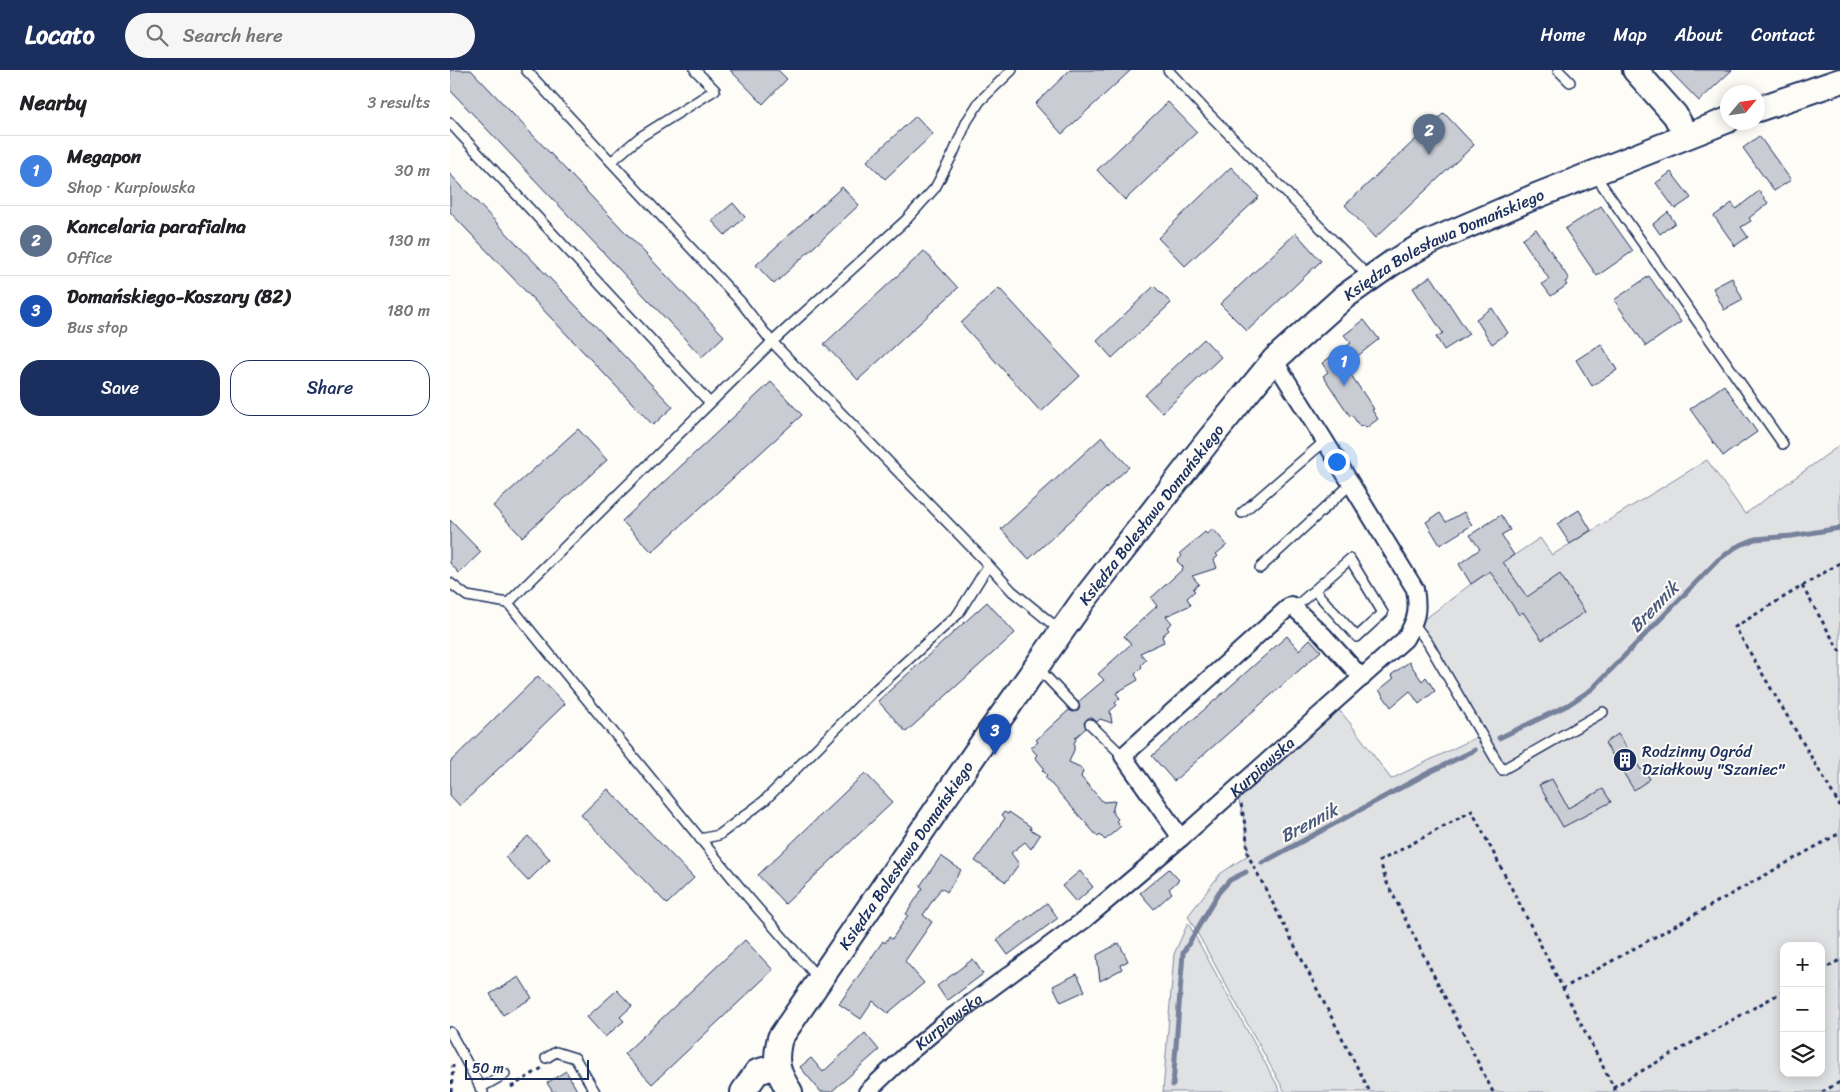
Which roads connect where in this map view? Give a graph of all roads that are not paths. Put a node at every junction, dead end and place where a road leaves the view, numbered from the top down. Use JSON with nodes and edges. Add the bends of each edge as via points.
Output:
{"nodes":[{"id":1,"x":526,"y":70,"type":"edge"},
{"id":2,"x":695,"y":70,"type":"edge"},
{"id":3,"x":1012,"y":70,"type":"edge"},
{"id":4,"x":1168,"y":70,"type":"edge"},
{"id":5,"x":1558,"y":70,"type":"edge"},
{"id":6,"x":1634,"y":70,"type":"edge"},
{"id":7,"x":1840,"y":81,"type":"edge"},
{"id":8,"x":1570,"y":82,"type":"dead end"},
{"id":9,"x":1765,"y":107,"type":"edge"},
{"id":10,"x":450,"y":123,"type":"edge"},
{"id":11,"x":1720,"y":123,"type":"edge"},
{"id":12,"x":1686,"y":135,"type":"junction"},
{"id":13,"x":611,"y":162,"type":"junction"},
{"id":14,"x":1593,"y":173,"type":"junction"},
{"id":15,"x":1370,"y":278,"type":"junction"},
{"id":16,"x":772,"y":342,"type":"junction"},
{"id":17,"x":1274,"y":360,"type":"junction"},
{"id":18,"x":710,"y":403,"type":"junction"},
{"id":19,"x":1325,"y":440,"type":"junction"},
{"id":20,"x":1783,"y":444,"type":"dead end"},
{"id":21,"x":1351,"y":484,"type":"junction"},
{"id":22,"x":1242,"y":513,"type":"dead end"},
{"id":23,"x":988,"y":566,"type":"junction"},
{"id":24,"x":1260,"y":568,"type":"dead end"},
{"id":25,"x":450,"y":583,"type":"edge"},
{"id":26,"x":1314,"y":590,"type":"junction"},
{"id":27,"x":508,"y":604,"type":"junction"},
{"id":28,"x":1294,"y":608,"type":"junction"},
{"id":29,"x":1414,"y":624,"type":"junction"},
{"id":30,"x":1061,"y":631,"type":"junction"},
{"id":31,"x":1036,"y":666,"type":"junction"},
{"id":32,"x":1362,"y":678,"type":"junction"},
{"id":33,"x":1074,"y":706,"type":"dead end"},
{"id":34,"x":1603,"y":712,"type":"dead end"},
{"id":35,"x":1090,"y":724,"type":"dead end"},
{"id":36,"x":1123,"y":756,"type":"junction"},
{"id":37,"x":1181,"y":838,"type":"junction"},
{"id":38,"x":700,"y":839,"type":"junction"},
{"id":39,"x":820,"y":980,"type":"junction"},
{"id":40,"x":450,"y":1032,"type":"edge"},
{"id":41,"x":546,"y":1058,"type":"dead end"},
{"id":42,"x":777,"y":1066,"type":"junction"},
{"id":43,"x":505,"y":1074,"type":"dead end"},
{"id":44,"x":482,"y":1090,"type":"edge"},
{"id":45,"x":595,"y":1092,"type":"edge"},
{"id":46,"x":743,"y":1092,"type":"edge"},
{"id":47,"x":790,"y":1092,"type":"edge"},
{"id":48,"x":867,"y":1092,"type":"edge"}],
"edges":[{"from":1,"to":13,"type":"lane"},
{"from":2,"to":13,"type":"lane","via":[[714,90],[640,137]]},
{"from":3,"to":16,"type":"lane","via":[[980,101],[935,188],[906,220]]},
{"from":4,"to":15,"type":"lane"},
{"from":5,"to":8,"type":"lane"},
{"from":6,"to":12,"type":"main road","via":[[1675,115]]},
{"from":7,"to":9,"type":"main road"},
{"from":10,"to":18,"type":"lane"},
{"from":11,"to":12,"type":"main road","name":"Księdza Bolesława Domańskiego"},
{"from":12,"to":14,"type":"main road","name":"Księdza Bolesława Domańskiego"},
{"from":13,"to":16,"type":"lane","via":[[740,301]]},
{"from":14,"to":15,"type":"main road","name":"Księdza Bolesława Domańskiego","via":[[1426,244]]},
{"from":14,"to":20,"type":"lane"},
{"from":15,"to":17,"type":"main road","name":"Księdza Bolesława Domańskiego","via":[[1321,316]]},
{"from":16,"to":18,"type":"lane"},
{"from":16,"to":23,"type":"lane"},
{"from":17,"to":19,"type":"street","name":"Kurpiowska"},
{"from":17,"to":30,"type":"main road","name":"Księdza Bolesława Domańskiego","via":[[1236,404]]},
{"from":18,"to":27,"type":"lane"},
{"from":19,"to":21,"type":"street","name":"Kurpiowska"},
{"from":19,"to":22,"type":"lane"},
{"from":21,"to":24,"type":"lane"},
{"from":21,"to":29,"type":"street","name":"Kurpiowska","via":[[1414,589],[1418,607]]},
{"from":23,"to":30,"type":"lane","via":[[1012,591]]},
{"from":23,"to":38,"type":"lane","via":[[958,614],[873,692],[764,801],[719,834]]},
{"from":25,"to":27,"type":"lane","via":[[467,596]]},
{"from":26,"to":26,"type":"lane","via":[[1350,559],[1383,613],[1357,637]]},
{"from":26,"to":28,"type":"lane"},
{"from":27,"to":38,"type":"lane"},
{"from":28,"to":32,"type":"street"},
{"from":28,"to":36,"type":"street","via":[[1291,605]]},
{"from":29,"to":32,"type":"street","name":"Kurpiowska","via":[[1405,640]]},
{"from":29,"to":34,"type":"lane","via":[[1502,770]]},
{"from":30,"to":31,"type":"main road","name":"Księdza Bolesława Domańskiego"},
{"from":31,"to":33,"type":"lane"},
{"from":31,"to":39,"type":"main road","name":"Księdza Bolesława Domańskiego"},
{"from":32,"to":37,"type":"street","name":"Kurpiowska"},
{"from":35,"to":36,"type":"lane"},
{"from":36,"to":37,"type":"street"},
{"from":37,"to":48,"type":"street","name":"Kurpiowska","via":[[1084,920],[948,1020]]},
{"from":38,"to":39,"type":"lane"},
{"from":39,"to":42,"type":"main road","name":"Księdza Bolesława Domańskiego","via":[[780,1038]]},
{"from":40,"to":44,"type":"lane"},
{"from":41,"to":45,"type":"lane","via":[[556,1052],[575,1058]]},
{"from":42,"to":46,"type":"main road","via":[[757,1072]]},
{"from":42,"to":47,"type":"main road"},
{"from":43,"to":44,"type":"lane"}]}
